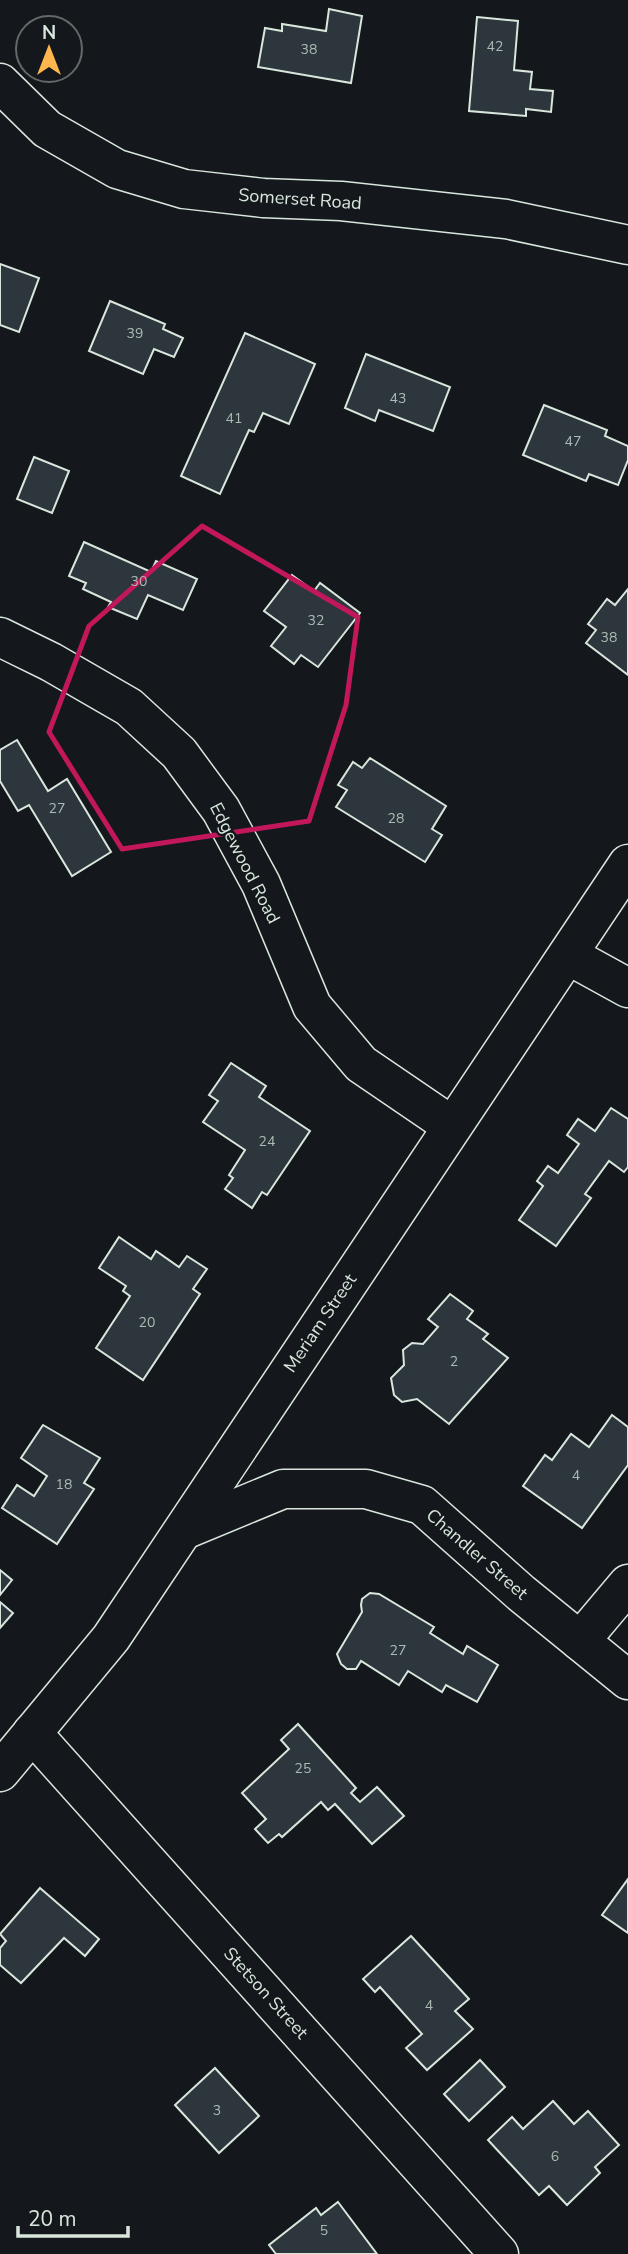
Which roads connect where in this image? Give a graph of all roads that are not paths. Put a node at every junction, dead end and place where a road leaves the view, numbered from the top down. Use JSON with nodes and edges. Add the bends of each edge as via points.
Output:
{"nodes":[{"id":1,"x":0,"y":83,"type":"edge"},
{"id":2,"x":628,"y":246,"type":"edge"},
{"id":3,"x":0,"y":637,"type":"edge"},
{"id":4,"x":628,"y":864,"type":"edge"},
{"id":5,"x":568,"y":955,"type":"junction"},
{"id":6,"x":628,"y":988,"type":"edge"},
{"id":7,"x":452,"y":1126,"type":"junction"},
{"id":8,"x":184,"y":1530,"type":"junction"},
{"id":9,"x":628,"y":1584,"type":"edge"},
{"id":10,"x":580,"y":1641,"type":"junction"},
{"id":11,"x":628,"y":1680,"type":"edge"},
{"id":12,"x":32,"y":1733,"type":"junction"},
{"id":13,"x":0,"y":1772,"type":"edge"},
{"id":14,"x":499,"y":2254,"type":"edge"}],
"edges":[{"from":1,"to":2,"type":"street","name":"Somerset Road","via":[[47,129],[117,169],[184,189],[506,219]]},
{"from":3,"to":7,"type":"street","name":"Edgewood Road","via":[[129,707],[179,753],[221,810],[261,884],[312,1006],[361,1064]]},
{"from":4,"to":5,"type":"street","name":"Meriam Street"},
{"from":5,"to":6,"type":"street"},
{"from":5,"to":7,"type":"street","name":"Meriam Street"},
{"from":7,"to":8,"type":"street","name":"Meriam Street"},
{"from":8,"to":10,"type":"street","name":"Chandler Street","via":[[283,1489],[366,1489],[422,1505]]},
{"from":8,"to":12,"type":"street","name":"Meriam Street","via":[[111,1638]]},
{"from":9,"to":10,"type":"street"},
{"from":10,"to":11,"type":"street","name":"Chandler Street"},
{"from":12,"to":13,"type":"street","name":"Meriam Street"},
{"from":12,"to":14,"type":"street","name":"Stetson Street"}]}
